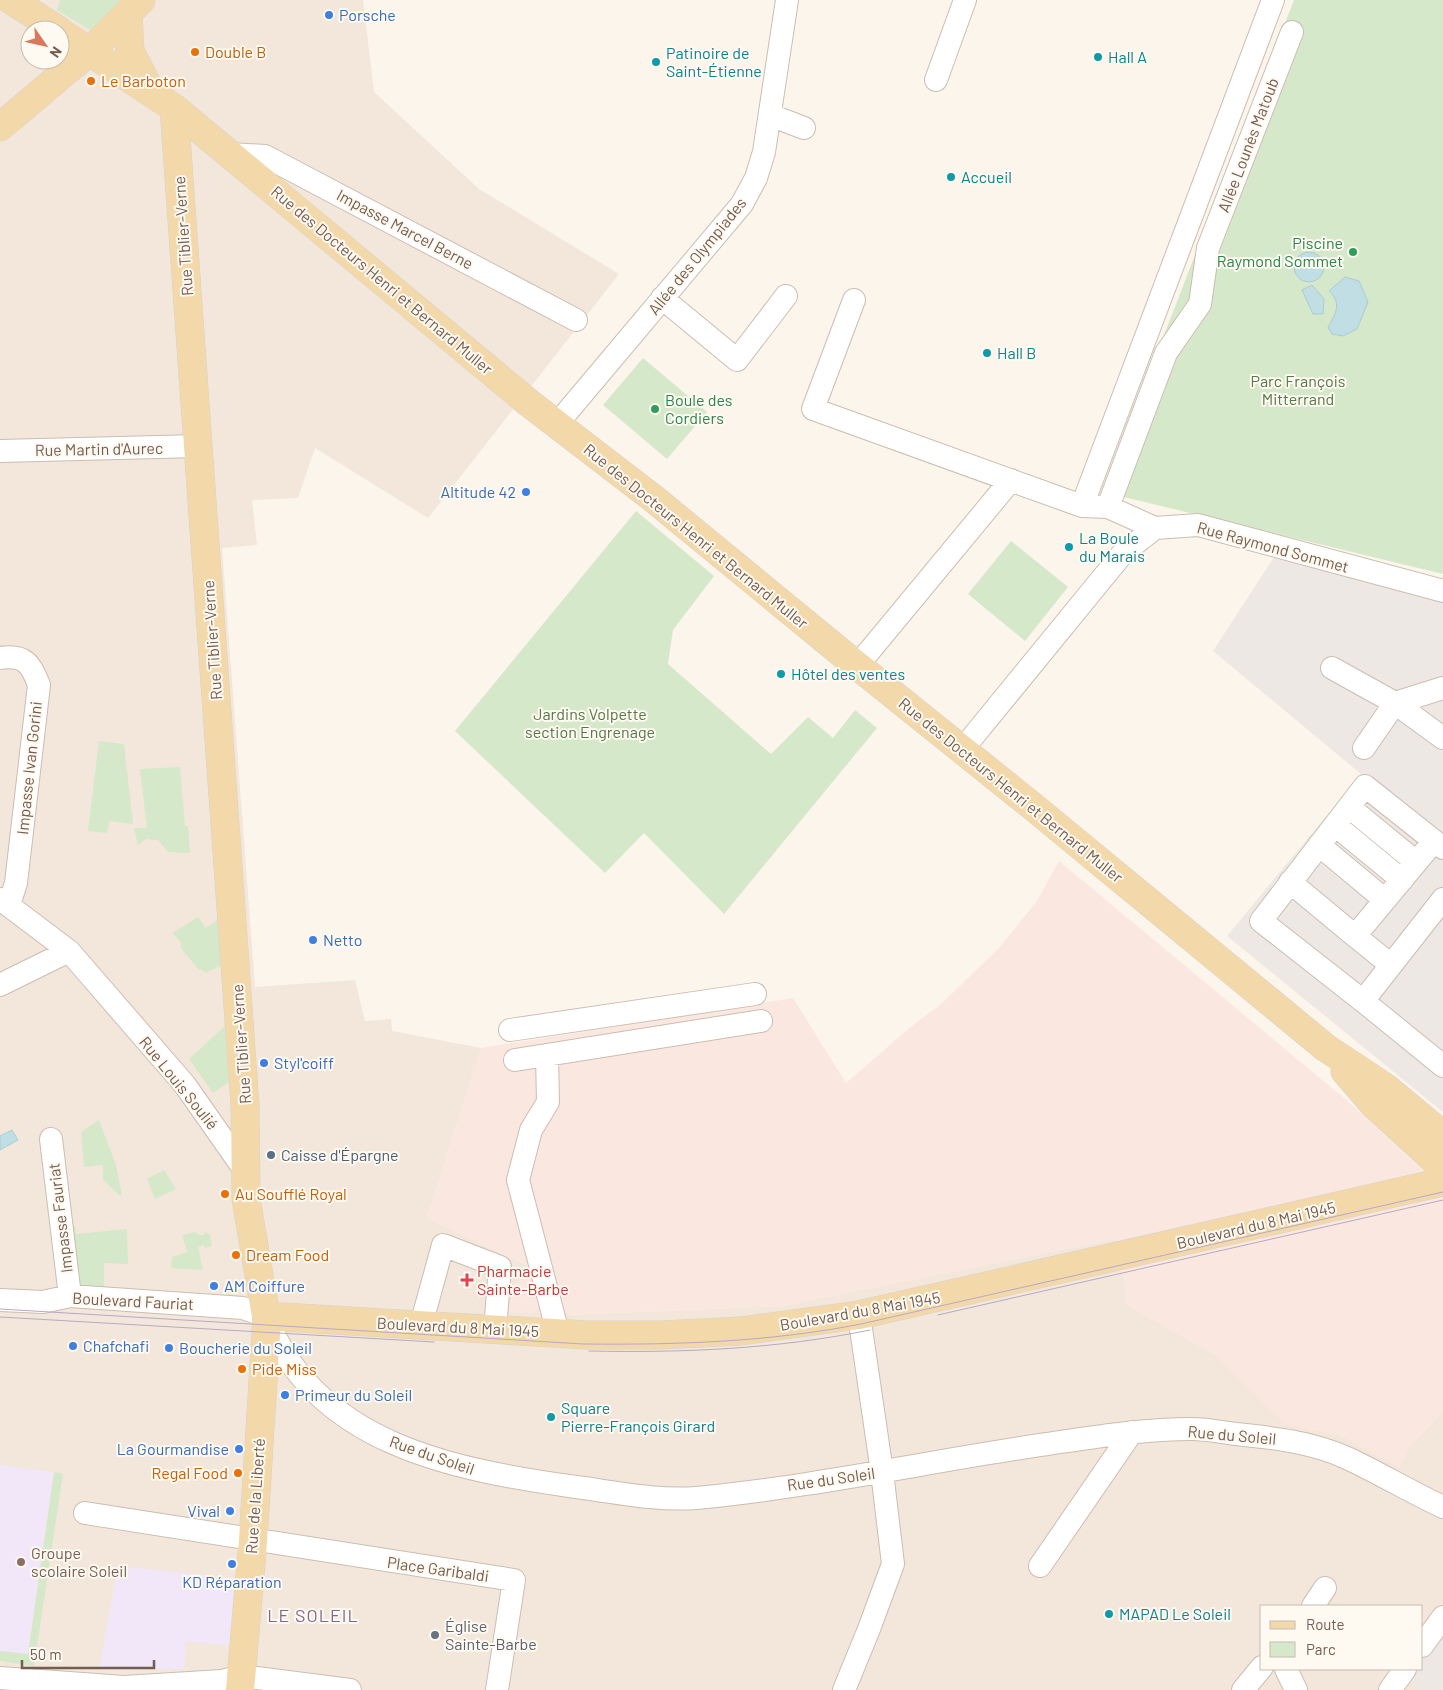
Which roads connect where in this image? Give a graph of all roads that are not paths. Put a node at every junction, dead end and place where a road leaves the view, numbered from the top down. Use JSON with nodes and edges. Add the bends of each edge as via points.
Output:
{"nodes":[{"id":1,"x":11,"y":0,"type":"edge"},
{"id":2,"x":787,"y":0,"type":"edge"},
{"id":3,"x":965,"y":0,"type":"edge"},
{"id":4,"x":1273,"y":0,"type":"edge"},
{"id":5,"x":134,"y":6,"type":"edge"},
{"id":6,"x":42,"y":20,"type":"edge"},
{"id":7,"x":1292,"y":32,"type":"dead end"},
{"id":8,"x":70,"y":38,"type":"edge"},
{"id":9,"x":90,"y":51,"type":"junction"},
{"id":10,"x":936,"y":80,"type":"dead end"},
{"id":11,"x":163,"y":100,"type":"junction"},
{"id":12,"x":770,"y":115,"type":"junction"},
{"id":13,"x":0,"y":127,"type":"edge"},
{"id":14,"x":804,"y":128,"type":"dead end"},
{"id":15,"x":229,"y":154,"type":"junction"},
{"id":16,"x":786,"y":296,"type":"dead end"},
{"id":17,"x":662,"y":298,"type":"junction"},
{"id":18,"x":854,"y":300,"type":"dead end"},
{"id":19,"x":576,"y":320,"type":"dead end"},
{"id":20,"x":556,"y":424,"type":"junction"},
{"id":21,"x":198,"y":446,"type":"junction"},
{"id":22,"x":0,"y":451,"type":"edge"},
{"id":23,"x":1011,"y":480,"type":"junction"},
{"id":24,"x":1082,"y":506,"type":"junction"},
{"id":25,"x":1108,"y":507,"type":"junction"},
{"id":26,"x":1156,"y":528,"type":"junction"},
{"id":27,"x":1443,"y":591,"type":"edge"},
{"id":28,"x":0,"y":658,"type":"edge"},
{"id":29,"x":857,"y":666,"type":"junction"},
{"id":30,"x":1332,"y":668,"type":"dead end"},
{"id":31,"x":1443,"y":688,"type":"edge"},
{"id":32,"x":1395,"y":703,"type":"junction"},
{"id":33,"x":1443,"y":738,"type":"edge"},
{"id":34,"x":1364,"y":748,"type":"dead end"},
{"id":35,"x":962,"y":750,"type":"junction"},
{"id":36,"x":1349,"y":807,"type":"junction"},
{"id":37,"x":1335,"y":825,"type":"junction"},
{"id":38,"x":1319,"y":845,"type":"junction"},
{"id":39,"x":1438,"y":845,"type":"edge"},
{"id":40,"x":1416,"y":862,"type":"junction"},
{"id":41,"x":1402,"y":880,"type":"junction"},
{"id":42,"x":1290,"y":882,"type":"junction"},
{"id":43,"x":1443,"y":899,"type":"edge"},
{"id":44,"x":1385,"y":900,"type":"junction"},
{"id":45,"x":4,"y":902,"type":"edge"},
{"id":46,"x":1355,"y":936,"type":"junction"},
{"id":47,"x":69,"y":951,"type":"junction"},
{"id":48,"x":1391,"y":965,"type":"junction"},
{"id":49,"x":0,"y":985,"type":"edge"},
{"id":50,"x":755,"y":994,"type":"dead end"},
{"id":51,"x":1363,"y":1000,"type":"junction"},
{"id":52,"x":761,"y":1021,"type":"dead end"},
{"id":53,"x":510,"y":1030,"type":"dead end"},
{"id":54,"x":1326,"y":1048,"type":"junction"},
{"id":55,"x":547,"y":1055,"type":"junction"},
{"id":56,"x":515,"y":1060,"type":"dead end"},
{"id":57,"x":1443,"y":1066,"type":"edge"},
{"id":58,"x":1443,"y":1135,"type":"edge"},
{"id":59,"x":51,"y":1139,"type":"dead end"},
{"id":60,"x":1443,"y":1168,"type":"edge"},
{"id":61,"x":246,"y":1172,"type":"junction"},
{"id":62,"x":1443,"y":1182,"type":"edge"},
{"id":63,"x":70,"y":1296,"type":"junction"},
{"id":64,"x":0,"y":1300,"type":"edge"},
{"id":65,"x":860,"y":1315,"type":"junction"},
{"id":66,"x":266,"y":1316,"type":"junction"},
{"id":67,"x":421,"y":1325,"type":"junction"},
{"id":68,"x":495,"y":1330,"type":"junction"},
{"id":69,"x":558,"y":1333,"type":"junction"},
{"id":70,"x":1132,"y":1432,"type":"junction"},
{"id":71,"x":882,"y":1472,"type":"junction"},
{"id":72,"x":1443,"y":1507,"type":"edge"},
{"id":73,"x":85,"y":1513,"type":"dead end"},
{"id":74,"x":253,"y":1541,"type":"junction"},
{"id":75,"x":1040,"y":1566,"type":"dead end"},
{"id":76,"x":1443,"y":1617,"type":"edge"},
{"id":77,"x":1423,"y":1645,"type":"edge"},
{"id":78,"x":1260,"y":1670,"type":"edge"},
{"id":79,"x":1286,"y":1670,"type":"edge"},
{"id":80,"x":1404,"y":1670,"type":"edge"},
{"id":81,"x":0,"y":1678,"type":"edge"},
{"id":82,"x":241,"y":1683,"type":"edge"},
{"id":83,"x":194,"y":1686,"type":"edge"},
{"id":84,"x":350,"y":1690,"type":"edge"},
{"id":85,"x":497,"y":1690,"type":"edge"},
{"id":86,"x":844,"y":1690,"type":"edge"},
{"id":87,"x":1244,"y":1690,"type":"edge"},
{"id":88,"x":1296,"y":1690,"type":"edge"},
{"id":89,"x":1390,"y":1690,"type":"edge"}],
"edges":[{"from":1,"to":6,"type":"main road","name":"Rue des Docteurs Henri et Bernard Muller"},
{"from":2,"to":12,"type":"street","name":"Allée des Olympiades"},
{"from":3,"to":10,"type":"street"},
{"from":4,"to":24,"type":"street"},
{"from":5,"to":9,"type":"main road"},
{"from":5,"to":11,"type":"main road","via":[[130,51]]},
{"from":7,"to":25,"type":"street","name":"Allée Lounès Matoub","via":[[1208,248],[1200,304],[1166,353]]},
{"from":8,"to":9,"type":"main road","name":"Rue des Docteurs Henri et Bernard Muller"},
{"from":9,"to":11,"type":"main road","name":"Rue des Docteurs Henri et Bernard Muller"},
{"from":9,"to":13,"type":"main road"},
{"from":11,"to":15,"type":"main road","name":"Rue des Docteurs Henri et Bernard Muller"},
{"from":11,"to":21,"type":"main road","name":"Rue Tiblier-Verne"},
{"from":12,"to":14,"type":"street"},
{"from":12,"to":17,"type":"street","name":"Allée des Olympiades","via":[[756,178],[742,204]]},
{"from":15,"to":19,"type":"street","name":"Impasse Marcel Berne","via":[[265,156]]},
{"from":15,"to":20,"type":"main road","name":"Rue des Docteurs Henri et Bernard Muller"},
{"from":16,"to":17,"type":"street","via":[[737,360]]},
{"from":17,"to":20,"type":"street","name":"Allée des Olympiades"},
{"from":18,"to":23,"type":"street","via":[[813,409]]},
{"from":20,"to":29,"type":"main road","name":"Rue des Docteurs Henri et Bernard Muller","via":[[654,499]]},
{"from":21,"to":22,"type":"street","name":"Rue Martin d'Aurec"},
{"from":21,"to":61,"type":"main road","name":"Rue Tiblier-Verne","via":[[245,1105]]},
{"from":23,"to":24,"type":"street"},
{"from":23,"to":29,"type":"street"},
{"from":24,"to":25,"type":"street"},
{"from":25,"to":26,"type":"street"},
{"from":26,"to":27,"type":"street","name":"Rue Raymond Sommet","via":[[1198,525]]},
{"from":26,"to":35,"type":"street","via":[[1123,553]]},
{"from":28,"to":45,"type":"street","name":"Impasse Ivan Gorini","via":[[20,658],[32,666],[39,684],[16,883]]},
{"from":29,"to":35,"type":"main road","name":"Rue des Docteurs Henri et Bernard Muller"},
{"from":30,"to":32,"type":"street"},
{"from":31,"to":32,"type":"street"},
{"from":32,"to":33,"type":"street"},
{"from":32,"to":34,"type":"street"},
{"from":35,"to":54,"type":"main road","name":"Rue des Docteurs Henri et Bernard Muller"},
{"from":36,"to":37,"type":"street"},
{"from":36,"to":39,"type":"street","via":[[1365,786]]},
{"from":36,"to":40,"type":"street"},
{"from":37,"to":38,"type":"street"},
{"from":37,"to":41,"type":"street"},
{"from":38,"to":42,"type":"street"},
{"from":38,"to":44,"type":"street"},
{"from":39,"to":40,"type":"street"},
{"from":40,"to":41,"type":"street"},
{"from":41,"to":44,"type":"street"},
{"from":42,"to":46,"type":"street"},
{"from":42,"to":51,"type":"street","via":[[1261,921]]},
{"from":43,"to":48,"type":"street"},
{"from":44,"to":46,"type":"street"},
{"from":45,"to":47,"type":"street","name":"Rue Louis Soulié"},
{"from":46,"to":48,"type":"street"},
{"from":47,"to":49,"type":"street"},
{"from":47,"to":61,"type":"street","name":"Rue Louis Soulié","via":[[185,1085]]},
{"from":48,"to":51,"type":"street"},
{"from":50,"to":53,"type":"street"},
{"from":51,"to":57,"type":"street"},
{"from":52,"to":55,"type":"street"},
{"from":54,"to":58,"type":"main road","name":"Rue des Docteurs Henri et Bernard Muller","via":[[1385,1087]]},
{"from":54,"to":60,"type":"main road","name":"Rue des Docteurs Henri et Bernard Muller","via":[[1374,1105]]},
{"from":55,"to":56,"type":"street"},
{"from":55,"to":69,"type":"street","via":[[548,1102],[531,1130],[518,1180]]},
{"from":59,"to":63,"type":"street","name":"Impasse Fauriat"},
{"from":61,"to":66,"type":"main road","via":[[246,1198]]},
{"from":62,"to":65,"type":"main road","name":"Boulevard du 8 Mai 1945"},
{"from":63,"to":64,"type":"street","name":"Boulevard Fauriat","via":[[43,1302]]},
{"from":63,"to":66,"type":"street","name":"Boulevard Fauriat","via":[[228,1306]]},
{"from":65,"to":69,"type":"main road","name":"Boulevard du 8 Mai 1945","via":[[741,1332],[628,1336]]},
{"from":65,"to":71,"type":"street"},
{"from":66,"to":67,"type":"main road","name":"Boulevard du 8 Mai 1945"},
{"from":66,"to":71,"type":"street","name":"Rue du Soleil","via":[[296,1373],[342,1416],[392,1443],[484,1473],[650,1497],[693,1498]]},
{"from":66,"to":74,"type":"main road","name":"Rue de la Liberté"},
{"from":67,"to":68,"type":"main road","name":"Boulevard du 8 Mai 1945"},
{"from":67,"to":68,"type":"street","via":[[443,1245],[500,1268]]},
{"from":68,"to":69,"type":"main road","name":"Boulevard du 8 Mai 1945"},
{"from":70,"to":71,"type":"street","name":"Rue du Soleil"},
{"from":70,"to":72,"type":"street","name":"Rue du Soleil","via":[[1194,1429],[1291,1440],[1344,1457]]},
{"from":70,"to":75,"type":"street"},
{"from":71,"to":86,"type":"street","via":[[893,1564]]},
{"from":73,"to":74,"type":"street"},
{"from":74,"to":82,"type":"main road","name":"Rue de la Liberté"},
{"from":74,"to":85,"type":"street","name":"Place Garibaldi","via":[[514,1580]]},
{"from":76,"to":77,"type":"street"},
{"from":78,"to":87,"type":"street"},
{"from":79,"to":88,"type":"street"},
{"from":80,"to":89,"type":"street"},
{"from":81,"to":83,"type":"street","via":[[124,1687]]},
{"from":82,"to":83,"type":"street","via":[[222,1681]]},
{"from":82,"to":84,"type":"street"}]}
